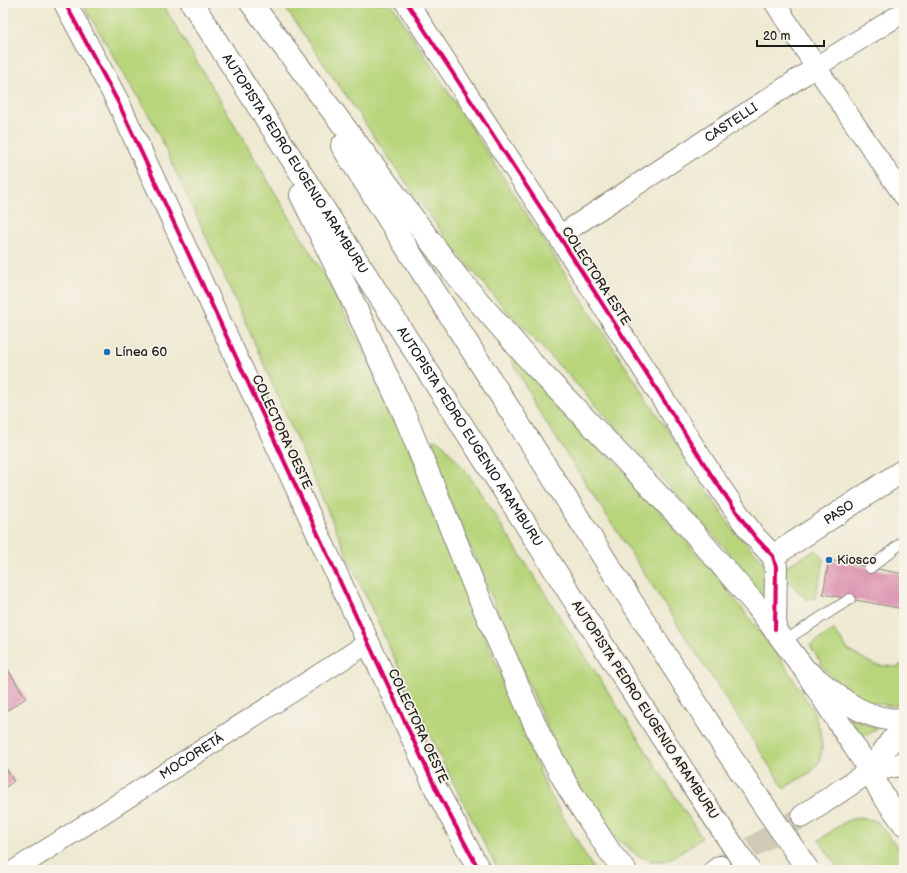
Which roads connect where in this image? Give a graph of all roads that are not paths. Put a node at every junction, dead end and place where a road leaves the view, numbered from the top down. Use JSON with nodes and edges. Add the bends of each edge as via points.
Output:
{"nodes":[{"id":1,"x":65,"y":3,"type":"edge"},
{"id":2,"x":192,"y":3,"type":"edge"},
{"id":3,"x":251,"y":3,"type":"edge"},
{"id":4,"x":407,"y":3,"type":"edge"},
{"id":5,"x":775,"y":3,"type":"edge"},
{"id":6,"x":904,"y":12,"type":"edge"},
{"id":7,"x":816,"y":67,"type":"junction"},
{"id":8,"x":252,"y":96,"type":"junction"},
{"id":9,"x":904,"y":196,"type":"edge"},
{"id":10,"x":559,"y":236,"type":"junction"},
{"id":11,"x":904,"y":470,"type":"edge"},
{"id":12,"x":904,"y":541,"type":"edge"},
{"id":13,"x":773,"y":556,"type":"junction"},
{"id":14,"x":870,"y":568,"type":"dead end"},
{"id":15,"x":850,"y":599,"type":"dead end"},
{"id":16,"x":780,"y":635,"type":"junction"},
{"id":17,"x":368,"y":643,"type":"junction"},
{"id":18,"x":805,"y":670,"type":"junction"},
{"id":19,"x":904,"y":719,"type":"edge"},
{"id":20,"x":904,"y":731,"type":"edge"},
{"id":21,"x":904,"y":762,"type":"edge"},
{"id":22,"x":870,"y":771,"type":"junction"},
{"id":23,"x":803,"y":816,"type":"tunnel mouth"},
{"id":24,"x":904,"y":824,"type":"edge"},
{"id":25,"x":15,"y":870,"type":"edge"},
{"id":26,"x":479,"y":870,"type":"edge"},
{"id":27,"x":624,"y":870,"type":"edge"},
{"id":28,"x":749,"y":870,"type":"edge"},
{"id":29,"x":808,"y":870,"type":"edge"}],
"edges":[{"from":1,"to":17,"type":"main road","name":"COLECTORA OESTE","via":[[118,102]]},
{"from":2,"to":8,"type":"main road","name":"AUTOPISTA PEDRO EUGENIO ARAMBURU"},
{"from":3,"to":16,"type":"main road","via":[[459,279],[532,363],[687,525]]},
{"from":3,"to":29,"type":"main road","bridge":true,"via":[[726,750]]},
{"from":4,"to":10,"type":"main road","name":"COLECTORA ESTE"},
{"from":5,"to":7,"type":"street"},
{"from":6,"to":7,"type":"street","name":"CASTELLI"},
{"from":7,"to":9,"type":"street"},
{"from":7,"to":10,"type":"street","name":"CASTELLI"},
{"from":8,"to":27,"type":"main road","via":[[349,293],[405,416],[475,588],[540,736],[569,789]]},
{"from":8,"to":28,"type":"main road","name":"AUTOPISTA PEDRO EUGENIO ARAMBURU","bridge":true},
{"from":10,"to":13,"type":"main road","name":"COLECTORA ESTE","via":[[721,489],[755,537]]},
{"from":11,"to":13,"type":"main road","name":"PASO"},
{"from":12,"to":14,"type":"lane"},
{"from":13,"to":16,"type":"main road","via":[[776,567]]},
{"from":15,"to":16,"type":"lane"},
{"from":16,"to":18,"type":"main road"},
{"from":17,"to":25,"type":"street","name":"MOCORETÁ"},
{"from":17,"to":26,"type":"main road","name":"COLECTORA OESTE","via":[[436,789]]},
{"from":18,"to":19,"type":"main road","via":[[848,704],[870,715],[889,720]]},
{"from":18,"to":22,"type":"main road"},
{"from":20,"to":22,"type":"main road","via":[[891,741]]},
{"from":21,"to":22,"type":"main road"},
{"from":22,"to":23,"type":"main road"},
{"from":22,"to":24,"type":"main road","via":[[882,794]]}]}
